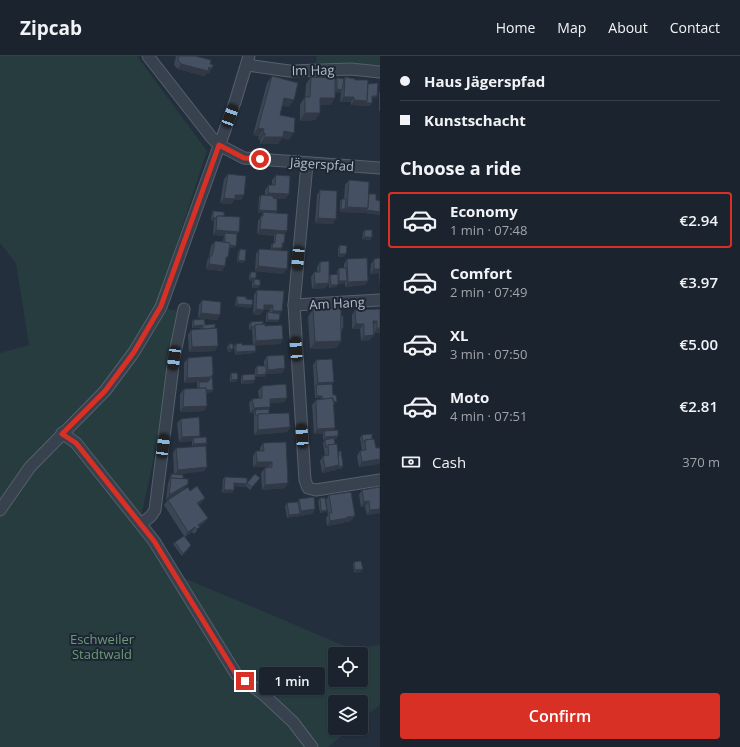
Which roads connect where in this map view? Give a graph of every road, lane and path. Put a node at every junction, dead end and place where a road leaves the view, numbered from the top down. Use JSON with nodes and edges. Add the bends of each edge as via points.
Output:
{"nodes":[{"id":1,"x":148,"y":56,"type":"edge"},
{"id":2,"x":248,"y":60,"type":"edge"},
{"id":3,"x":380,"y":72,"type":"edge"},
{"id":4,"x":219,"y":145,"type":"junction"},
{"id":5,"x":307,"y":164,"type":"junction"},
{"id":6,"x":380,"y":168,"type":"edge"},
{"id":7,"x":380,"y":300,"type":"edge"},
{"id":8,"x":294,"y":305,"type":"junction"},
{"id":9,"x":184,"y":309,"type":"dead end"},
{"id":10,"x":62,"y":434,"type":"junction"},
{"id":11,"x":380,"y":480,"type":"edge"},
{"id":12,"x":0,"y":510,"type":"edge"},
{"id":13,"x":141,"y":524,"type":"junction"},
{"id":14,"x":312,"y":747,"type":"edge"}],
"edges":[{"from":1,"to":4,"type":"street"},
{"from":2,"to":3,"type":"street","name":"Im Hag","via":[[289,71],[351,69]]},
{"from":2,"to":4,"type":"street"},
{"from":4,"to":5,"type":"street","name":"Jägerspfad","via":[[244,158]]},
{"from":4,"to":10,"type":"street","via":[[161,306],[134,352],[105,391]]},
{"from":5,"to":6,"type":"street","name":"Jägerspfad"},
{"from":5,"to":8,"type":"street"},
{"from":7,"to":8,"type":"street","name":"Am Hang"},
{"from":8,"to":11,"type":"street","via":[[305,480],[308,488],[316,490]]},
{"from":9,"to":13,"type":"street","via":[[174,358],[155,510]]},
{"from":10,"to":12,"type":"street","via":[[30,466]]},
{"from":10,"to":13,"type":"street","via":[[76,443]]},
{"from":13,"to":14,"type":"street","via":[[171,567],[236,674],[263,694],[293,722]]}]}
